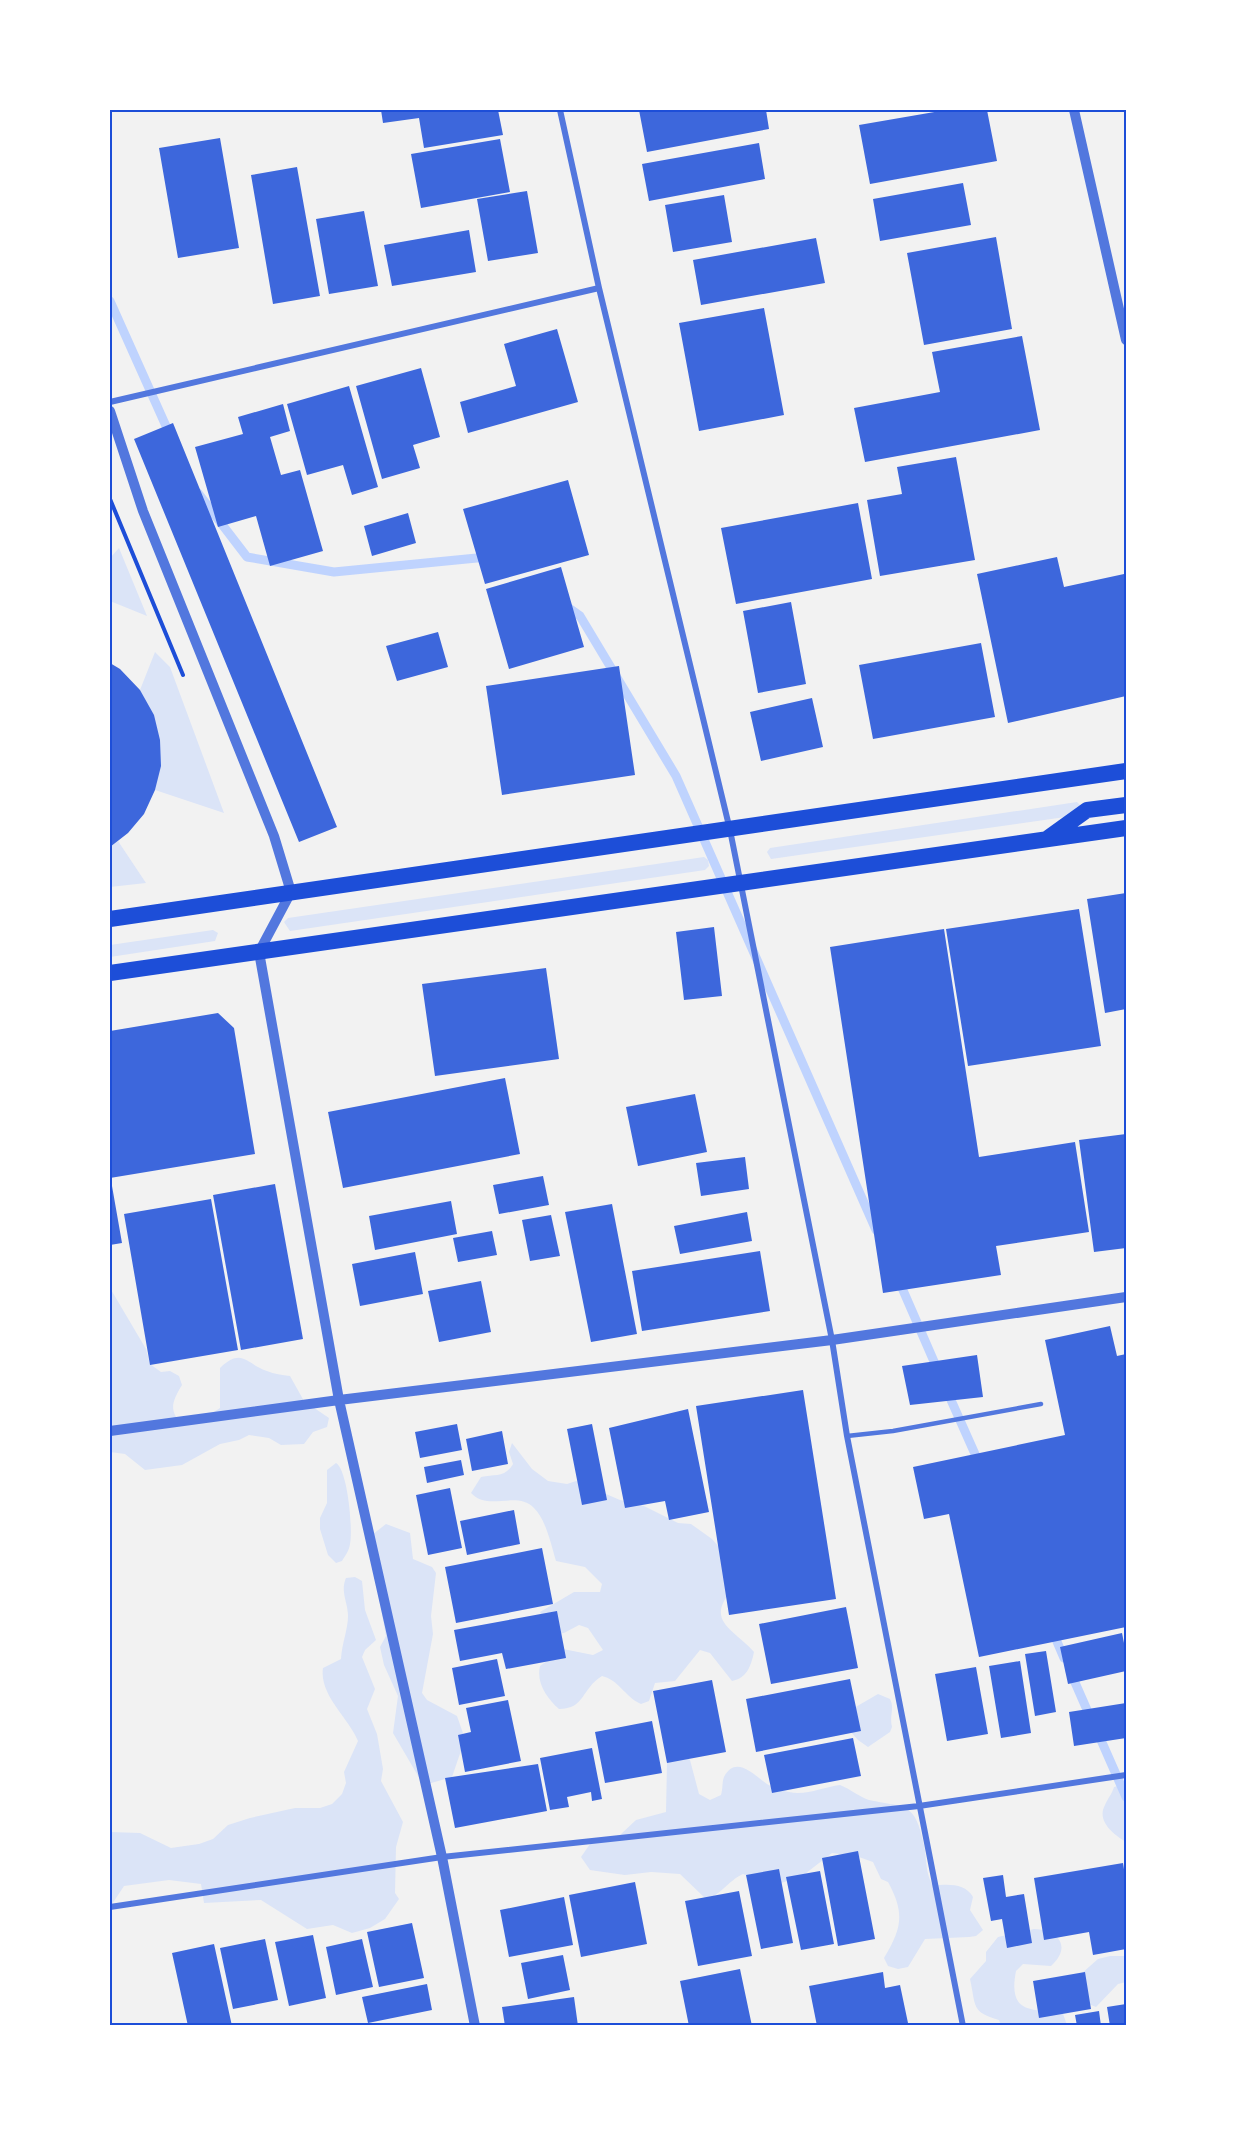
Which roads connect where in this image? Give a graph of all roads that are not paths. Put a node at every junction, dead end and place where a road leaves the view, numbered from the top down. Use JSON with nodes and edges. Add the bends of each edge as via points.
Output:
{"nodes":[{"id":1,"x":560,"y":110,"type":"edge"},
{"id":2,"x":1074,"y":110,"type":"edge"},
{"id":3,"x":599,"y":288,"type":"junction"},
{"id":4,"x":1126,"y":340,"type":"edge"},
{"id":5,"x":110,"y":402,"type":"edge"},
{"id":6,"x":110,"y":411,"type":"edge"},
{"id":7,"x":1126,"y":771,"type":"edge"},
{"id":8,"x":1126,"y":805,"type":"edge"},
{"id":9,"x":1126,"y":828,"type":"edge"},
{"id":10,"x":730,"y":830,"type":"junction"},
{"id":11,"x":1045,"y":840,"type":"junction"},
{"id":12,"x":740,"y":885,"type":"junction"},
{"id":13,"x":291,"y":892,"type":"junction"},
{"id":14,"x":110,"y":919,"type":"edge"},
{"id":15,"x":259,"y":952,"type":"junction"},
{"id":16,"x":110,"y":973,"type":"edge"},
{"id":17,"x":1126,"y":1298,"type":"edge"},
{"id":18,"x":832,"y":1340,"type":"junction"},
{"id":19,"x":339,"y":1400,"type":"junction"},
{"id":20,"x":1041,"y":1404,"type":"dead end"},
{"id":21,"x":110,"y":1431,"type":"edge"},
{"id":22,"x":847,"y":1436,"type":"junction"},
{"id":23,"x":1126,"y":1775,"type":"edge"},
{"id":24,"x":919,"y":1806,"type":"junction"},
{"id":25,"x":442,"y":1857,"type":"junction"},
{"id":26,"x":110,"y":1907,"type":"edge"},
{"id":27,"x":475,"y":2025,"type":"edge"},
{"id":28,"x":963,"y":2025,"type":"edge"}],
"edges":[{"from":1,"to":3,"type":"street"},
{"from":2,"to":4,"type":"street"},
{"from":3,"to":5,"type":"street"},
{"from":3,"to":10,"type":"street"},
{"from":6,"to":13,"type":"street","via":[[143,512],[274,836]]},
{"from":7,"to":10,"type":"highway"},
{"from":8,"to":11,"type":"highway","via":[[1087,810]]},
{"from":9,"to":11,"type":"highway"},
{"from":10,"to":12,"type":"street"},
{"from":10,"to":13,"type":"highway"},
{"from":11,"to":12,"type":"highway"},
{"from":12,"to":15,"type":"highway"},
{"from":12,"to":18,"type":"street"},
{"from":13,"to":14,"type":"highway"},
{"from":13,"to":15,"type":"street"},
{"from":15,"to":16,"type":"highway"},
{"from":15,"to":19,"type":"street"},
{"from":17,"to":18,"type":"street"},
{"from":18,"to":19,"type":"street"},
{"from":18,"to":22,"type":"street"},
{"from":19,"to":21,"type":"street"},
{"from":19,"to":25,"type":"street"},
{"from":20,"to":22,"type":"lane"},
{"from":22,"to":24,"type":"street"},
{"from":23,"to":24,"type":"street"},
{"from":24,"to":25,"type":"street"},
{"from":24,"to":28,"type":"street"},
{"from":25,"to":26,"type":"street"},
{"from":25,"to":27,"type":"street"}]}
